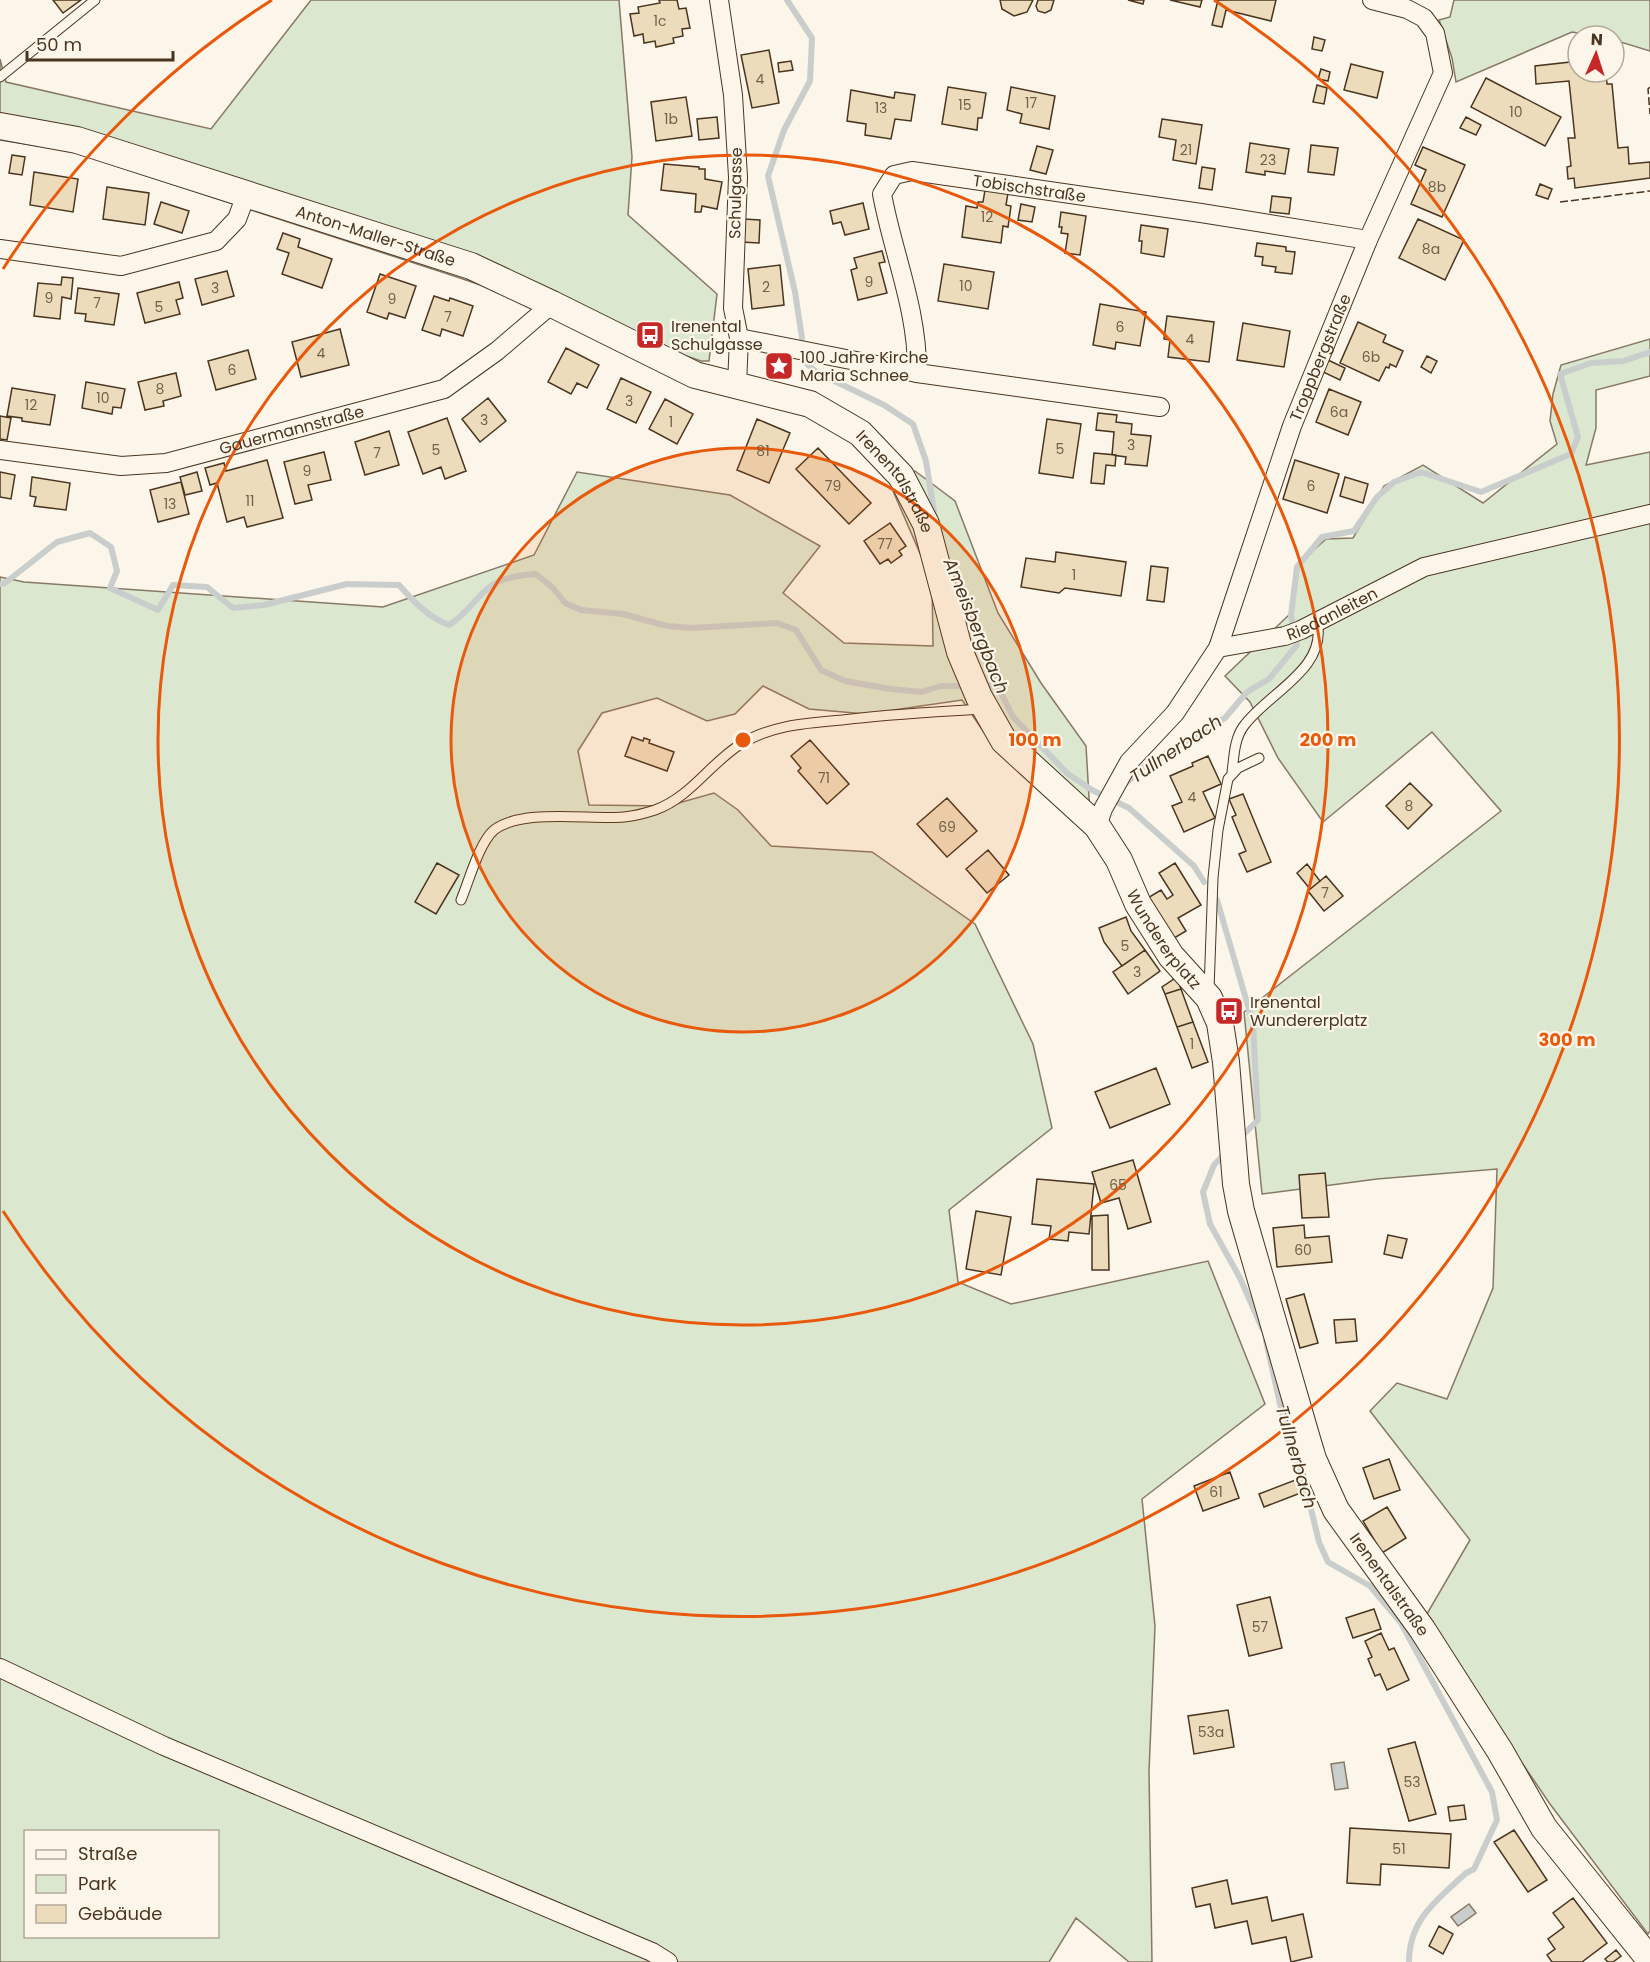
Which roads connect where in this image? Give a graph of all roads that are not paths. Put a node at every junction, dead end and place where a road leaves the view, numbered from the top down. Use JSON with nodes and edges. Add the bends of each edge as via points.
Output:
{"nodes":[{"id":1,"x":95,"y":0,"type":"edge"},
{"id":2,"x":719,"y":0,"type":"edge"},
{"id":3,"x":1372,"y":0,"type":"edge"},
{"id":4,"x":0,"y":77,"type":"edge"},
{"id":5,"x":0,"y":126,"type":"edge"},
{"id":6,"x":246,"y":195,"type":"junction"},
{"id":7,"x":1368,"y":240,"type":"junction"},
{"id":8,"x":0,"y":249,"type":"edge"},
{"id":9,"x":552,"y":304,"type":"junction"},
{"id":10,"x":739,"y":338,"type":"junction"},
{"id":11,"x":917,"y":373,"type":"junction"},
{"id":12,"x":737,"y":386,"type":"junction"},
{"id":13,"x":1160,"y":407,"type":"dead end"},
{"id":14,"x":0,"y":450,"type":"edge"},
{"id":15,"x":1650,"y":514,"type":"edge"},
{"id":16,"x":1301,"y":629,"type":"junction"},
{"id":17,"x":1218,"y":648,"type":"junction"},
{"id":18,"x":982,"y":703,"type":"junction"},
{"id":19,"x":1259,"y":758,"type":"dead end"},
{"id":20,"x":1232,"y":772,"type":"junction"},
{"id":21,"x":1100,"y":817,"type":"junction"},
{"id":22,"x":461,"y":900,"type":"dead end"},
{"id":23,"x":1209,"y":998,"type":"junction"},
{"id":24,"x":1233,"y":1161,"type":"joint"},
{"id":25,"x":0,"y":1668,"type":"edge"},
{"id":26,"x":1650,"y":1960,"type":"edge"},
{"id":27,"x":668,"y":1962,"type":"edge"}],
"edges":[{"from":1,"to":4,"type":"lane"},
{"from":2,"to":10,"type":"street","name":"Schulgasse","via":[[733,95],[737,165],[733,308]]},
{"from":3,"to":7,"type":"street","name":"Troppbergstraße","via":[[1424,18],[1435,33],[1443,73]]},
{"from":5,"to":6,"type":"street","name":"Anton-Maller-Straße","via":[[77,140]]},
{"from":6,"to":8,"type":"street","via":[[237,219],[216,241],[121,266]]},
{"from":6,"to":9,"type":"street","name":"Anton-Maller-Straße","via":[[471,266]]},
{"from":7,"to":11,"type":"street","name":"Tobischstraße","via":[[946,175],[912,171],[894,175],[882,194],[909,296],[918,350]]},
{"from":7,"to":17,"type":"street","name":"Troppbergstraße","via":[[1292,426]]},
{"from":9,"to":12,"type":"street","name":"Anton-Maller-Straße","via":[[695,375]]},
{"from":9,"to":14,"type":"street","name":"Gauermannstraße","via":[[444,389],[166,463],[121,466]]},
{"from":10,"to":11,"type":"street"},
{"from":10,"to":12,"type":"street","name":"Schulgasse"},
{"from":11,"to":13,"type":"street"},
{"from":12,"to":18,"type":"street","name":"Irenentalstraße","via":[[810,404],[860,433],[901,476],[926,524],[960,652]]},
{"from":15,"to":16,"type":"street","name":"Riedanleiten","via":[[1424,567]]},
{"from":16,"to":17,"type":"street","name":"Riedanleiten"},
{"from":16,"to":20,"type":"lane","via":[[1320,633],[1316,651],[1295,679],[1259,708],[1241,729]]},
{"from":17,"to":21,"type":"street","via":[[1175,713],[1129,762]]},
{"from":18,"to":21,"type":"street","name":"Irenentalstraße","via":[[1004,741]]},
{"from":18,"to":22,"type":"lane","via":[[771,730],[741,744],[683,795],[656,809],[625,817],[547,817],[510,822],[494,831],[484,845]]},
{"from":19,"to":20,"type":"lane"},
{"from":20,"to":23,"type":"lane","via":[[1214,866]]},
{"from":21,"to":23,"type":"street","name":"Wundererplatz","via":[[1138,904],[1171,956]]},
{"from":23,"to":24,"type":"street","name":"Wundererplatz","via":[[1220,1023],[1226,1062]]},
{"from":24,"to":26,"type":"street","name":"Irenentalstraße","via":[[1241,1211],[1307,1439],[1336,1510],[1422,1629],[1544,1828]]},
{"from":25,"to":27,"type":"street","via":[[164,1746]]}]}
